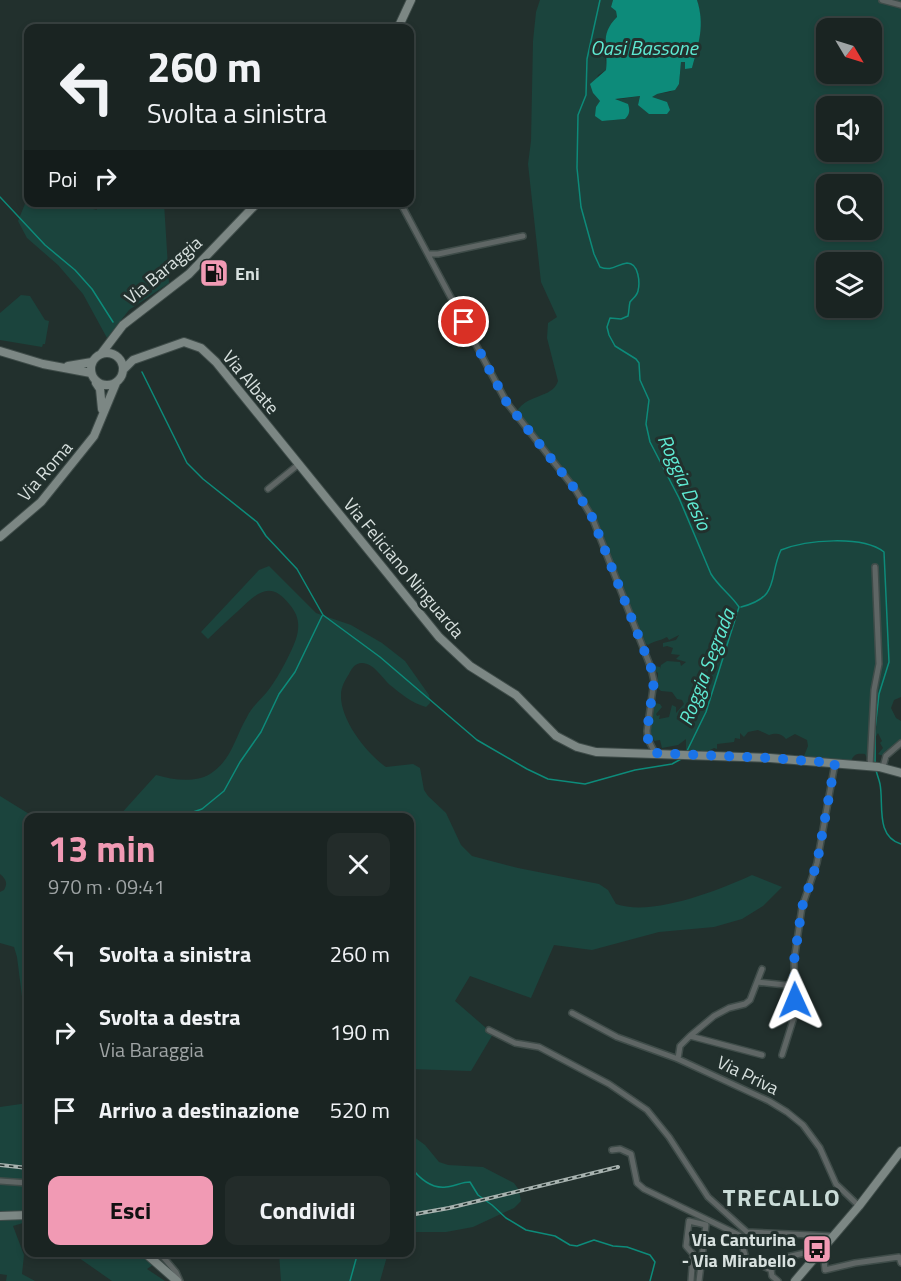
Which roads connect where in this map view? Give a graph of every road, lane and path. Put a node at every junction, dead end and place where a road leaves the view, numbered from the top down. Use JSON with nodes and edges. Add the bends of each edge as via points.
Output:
{"nodes":[{"id":1,"x":411,"y":0,"type":"edge"},
{"id":2,"x":882,"y":0,"type":"edge"},
{"id":3,"x":901,"y":5,"type":"edge"},
{"id":4,"x":400,"y":24,"type":"edge"},
{"id":5,"x":253,"y":207,"type":"edge"},
{"id":6,"x":403,"y":207,"type":"edge"},
{"id":7,"x":523,"y":236,"type":"dead end"},
{"id":8,"x":428,"y":254,"type":"junction"},
{"id":9,"x":114,"y":336,"type":"junction"},
{"id":10,"x":0,"y":351,"type":"edge"},
{"id":11,"x":101,"y":354,"type":"junction"},
{"id":12,"x":118,"y":358,"type":"junction"},
{"id":13,"x":134,"y":360,"type":"junction"},
{"id":14,"x":92,"y":362,"type":"junction"},
{"id":15,"x":64,"y":367,"type":"junction"},
{"id":16,"x":123,"y":370,"type":"junction"},
{"id":17,"x":91,"y":373,"type":"junction"},
{"id":18,"x":96,"y":381,"type":"junction"},
{"id":19,"x":116,"y":383,"type":"junction"},
{"id":20,"x":102,"y":416,"type":"junction"},
{"id":21,"x":299,"y":464,"type":"junction"},
{"id":22,"x":268,"y":489,"type":"dead end"},
{"id":23,"x":0,"y":537,"type":"edge"},
{"id":24,"x":874,"y":567,"type":"dead end"},
{"id":25,"x":901,"y":743,"type":"edge"},
{"id":26,"x":655,"y":753,"type":"junction"},
{"id":27,"x":835,"y":763,"type":"junction"},
{"id":28,"x":876,"y":766,"type":"junction"},
{"id":29,"x":901,"y":773,"type":"edge"},
{"id":30,"x":762,"y":969,"type":"dead end"},
{"id":31,"x":757,"y":982,"type":"junction"},
{"id":32,"x":795,"y":986,"type":"junction"},
{"id":33,"x":572,"y":1013,"type":"dead end"},
{"id":34,"x":489,"y":1030,"type":"dead end"},
{"id":35,"x":690,"y":1036,"type":"junction"},
{"id":36,"x":762,"y":1055,"type":"dead end"},
{"id":37,"x":782,"y":1055,"type":"dead end"},
{"id":38,"x":678,"y":1059,"type":"junction"},
{"id":39,"x":612,"y":1150,"type":"dead end"},
{"id":40,"x":901,"y":1151,"type":"edge"},
{"id":41,"x":891,"y":1163,"type":"junction"},
{"id":42,"x":901,"y":1165,"type":"edge"},
{"id":43,"x":0,"y":1181,"type":"edge"},
{"id":44,"x":24,"y":1183,"type":"edge"},
{"id":45,"x":859,"y":1206,"type":"junction"},
{"id":46,"x":24,"y":1215,"type":"edge"},
{"id":47,"x":0,"y":1216,"type":"edge"},
{"id":48,"x":833,"y":1236,"type":"junction"},
{"id":49,"x":820,"y":1252,"type":"junction"},
{"id":50,"x":150,"y":1257,"type":"edge"},
{"id":51,"x":163,"y":1257,"type":"edge"},
{"id":52,"x":901,"y":1263,"type":"edge"},
{"id":53,"x":771,"y":1270,"type":"junction"},
{"id":54,"x":178,"y":1281,"type":"edge"},
{"id":55,"x":691,"y":1281,"type":"edge"},
{"id":56,"x":699,"y":1281,"type":"edge"},
{"id":57,"x":778,"y":1281,"type":"edge"},
{"id":58,"x":795,"y":1281,"type":"edge"}],
"edges":[{"from":1,"to":4,"type":"street"},
{"from":2,"to":3,"type":"street"},
{"from":5,"to":9,"type":"street","name":"Via Baraggia","via":[[197,266],[132,316]]},
{"from":6,"to":8,"type":"street"},
{"from":7,"to":8,"type":"street"},
{"from":8,"to":26,"type":"street","via":[[507,403],[575,489],[592,517],[651,668],[654,681],[647,731]]},
{"from":9,"to":11,"type":"street","name":"Via Baraggia"},
{"from":9,"to":12,"type":"street","via":[[113,348]]},
{"from":10,"to":15,"type":"street"},
{"from":11,"to":12,"type":"street"},
{"from":11,"to":14,"type":"street"},
{"from":12,"to":13,"type":"street","name":"Via Albate"},
{"from":12,"to":16,"type":"street"},
{"from":13,"to":16,"type":"street","name":"Via Albate"},
{"from":13,"to":21,"type":"street","name":"Via Albate","via":[[184,342],[201,348]]},
{"from":14,"to":15,"type":"street"},
{"from":14,"to":17,"type":"street"},
{"from":15,"to":17,"type":"street"},
{"from":16,"to":19,"type":"street"},
{"from":17,"to":18,"type":"street"},
{"from":18,"to":19,"type":"street","via":[[105,386]]},
{"from":18,"to":20,"type":"street"},
{"from":19,"to":20,"type":"street","name":"Via Roma"},
{"from":20,"to":23,"type":"street","name":"Via Roma","via":[[94,436],[50,491]]},
{"from":21,"to":22,"type":"street"},
{"from":21,"to":26,"type":"street","name":"Via Feliciano Ninguarda","via":[[439,637],[470,666],[516,695],[556,736],[596,752]]},
{"from":24,"to":28,"type":"street","via":[[879,664],[874,690]]},
{"from":25,"to":28,"type":"street"},
{"from":26,"to":27,"type":"street","name":"Via Feliciano Ninguarda"},
{"from":27,"to":28,"type":"street","name":"Via Feliciano Ninguarda"},
{"from":27,"to":32,"type":"street","via":[[817,863],[802,907],[794,961]]},
{"from":28,"to":29,"type":"street","name":"Via Feliciano Ninguarda"},
{"from":30,"to":31,"type":"street"},
{"from":31,"to":32,"type":"street"},
{"from":31,"to":35,"type":"street","via":[[750,1000],[714,1016]]},
{"from":32,"to":37,"type":"street","via":[[795,1014]]},
{"from":33,"to":38,"type":"street","name":"Via Priva","via":[[617,1037]]},
{"from":34,"to":48,"type":"street","via":[[515,1044],[539,1047],[609,1084],[647,1110],[708,1197],[747,1232]]},
{"from":35,"to":36,"type":"street","name":"Via Priva"},
{"from":35,"to":38,"type":"street","via":[[680,1046]]},
{"from":38,"to":45,"type":"street","name":"Via Priva","via":[[788,1112],[820,1148],[836,1184]]},
{"from":39,"to":53,"type":"street","via":[[631,1154],[637,1183],[652,1195],[738,1235],[747,1258]]},
{"from":40,"to":41,"type":"street"},
{"from":41,"to":42,"type":"street"},
{"from":41,"to":45,"type":"street"},
{"from":43,"to":44,"type":"street"},
{"from":45,"to":48,"type":"street"},
{"from":46,"to":47,"type":"street"},
{"from":48,"to":49,"type":"street"},
{"from":49,"to":52,"type":"street","via":[[825,1270],[899,1257]]},
{"from":49,"to":53,"type":"street","via":[[778,1259]]},
{"from":49,"to":58,"type":"street"},
{"from":50,"to":54,"type":"street"},
{"from":51,"to":54,"type":"street","via":[[176,1272]]},
{"from":53,"to":57,"type":"street"},
{"from":55,"to":56,"type":"street","via":[[693,1254],[686,1246],[689,1221],[706,1225]]}]}
